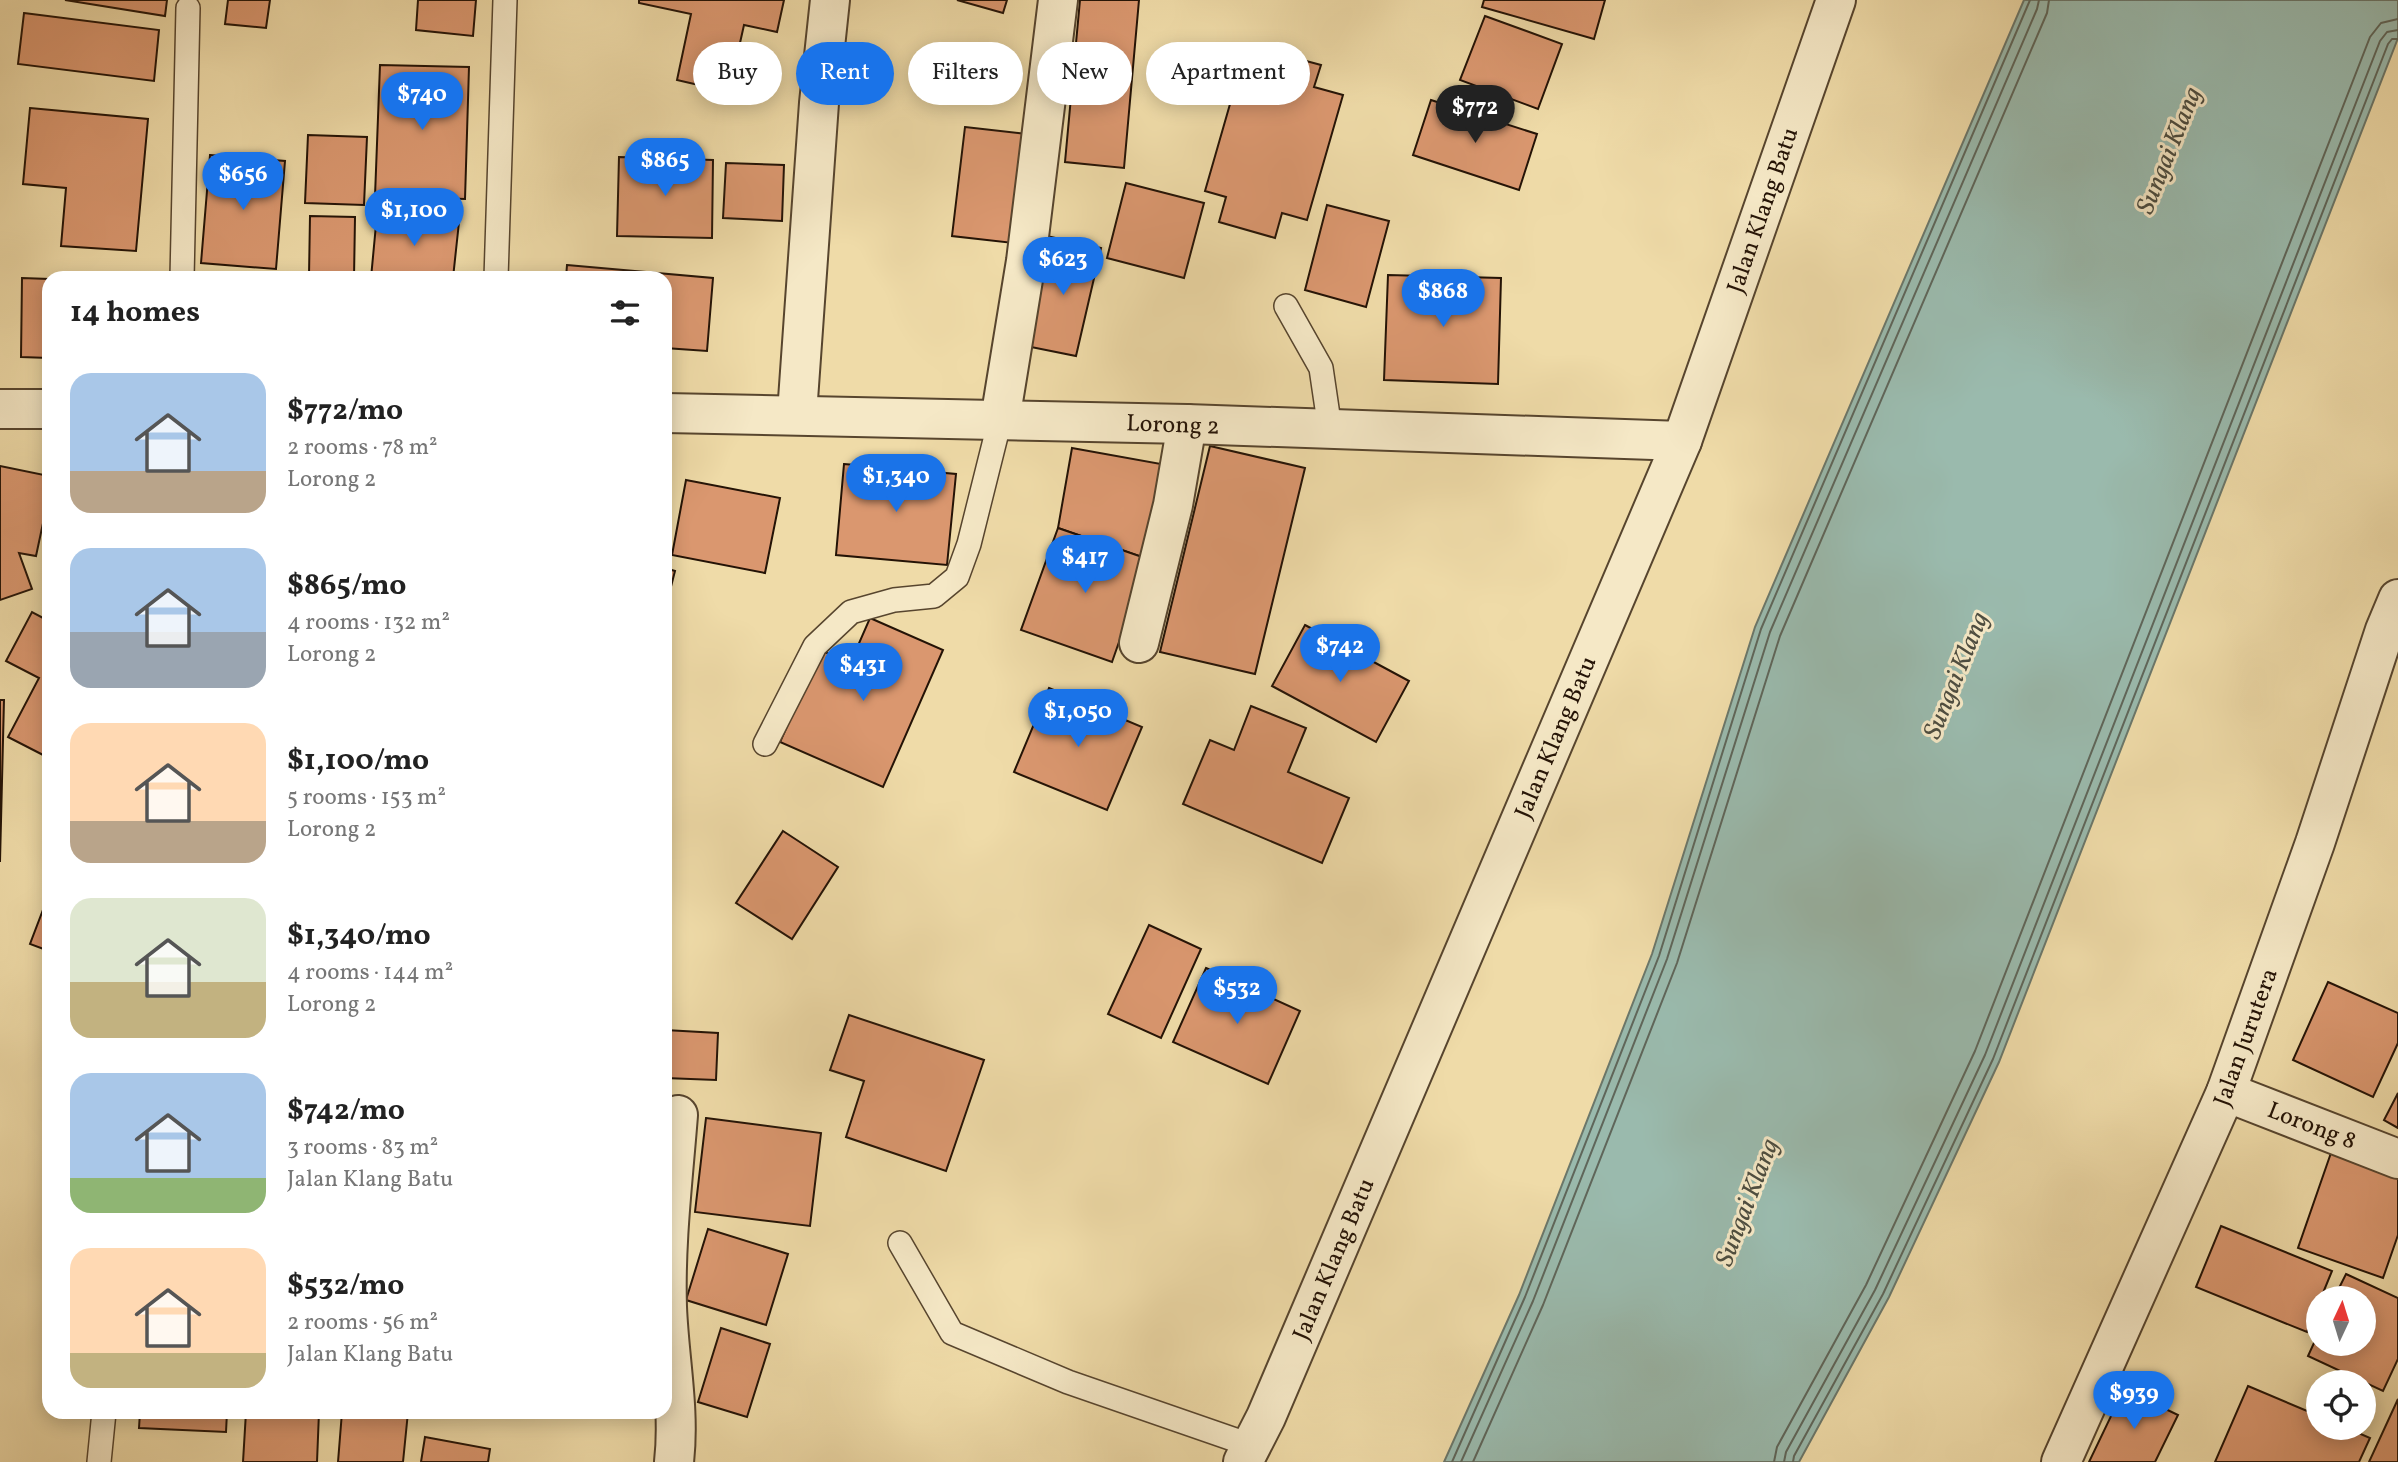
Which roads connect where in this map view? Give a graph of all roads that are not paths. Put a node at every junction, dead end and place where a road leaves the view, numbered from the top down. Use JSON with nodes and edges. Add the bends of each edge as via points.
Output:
{"nodes":[{"id":1,"x":505,"y":0,"type":"edge"},
{"id":2,"x":830,"y":0,"type":"edge"},
{"id":3,"x":1058,"y":0,"type":"edge"},
{"id":4,"x":1836,"y":0,"type":"edge"},
{"id":5,"x":188,"y":8,"type":"dead end"},
{"id":6,"x":182,"y":271,"type":"edge"},
{"id":7,"x":496,"y":271,"type":"edge"},
{"id":8,"x":1286,"y":306,"type":"dead end"},
{"id":9,"x":0,"y":409,"type":"edge"},
{"id":10,"x":42,"y":409,"type":"edge"},
{"id":11,"x":672,"y":413,"type":"edge"},
{"id":12,"x":797,"y":414,"type":"junction"},
{"id":13,"x":1000,"y":420,"type":"junction"},
{"id":14,"x":1187,"y":424,"type":"junction"},
{"id":15,"x":1330,"y":429,"type":"junction"},
{"id":16,"x":1682,"y":441,"type":"junction"},
{"id":17,"x":2394,"y":620,"type":"edge"},
{"id":18,"x":1139,"y":643,"type":"dead end"},
{"id":19,"x":765,"y":744,"type":"dead end"},
{"id":20,"x":2226,"y":1091,"type":"junction"},
{"id":21,"x":678,"y":1115,"type":"dead end"},
{"id":22,"x":2398,"y":1159,"type":"edge"},
{"id":23,"x":672,"y":1201,"type":"edge"},
{"id":24,"x":900,"y":1243,"type":"dead end"},
{"id":25,"x":672,"y":1354,"type":"edge"},
{"id":26,"x":103,"y":1419,"type":"edge"},
{"id":27,"x":1246,"y":1453,"type":"edge"},
{"id":28,"x":99,"y":1462,"type":"edge"},
{"id":29,"x":674,"y":1462,"type":"edge"},
{"id":30,"x":2061,"y":1462,"type":"edge"}],
"edges":[{"from":1,"to":7,"type":"lane"},
{"from":2,"to":12,"type":"street"},
{"from":3,"to":13,"type":"street","via":[[1026,261]]},
{"from":4,"to":16,"type":"street","name":"Jalan Klang Batu"},
{"from":5,"to":6,"type":"lane"},
{"from":8,"to":15,"type":"lane","via":[[1321,368]]},
{"from":9,"to":10,"type":"street"},
{"from":11,"to":12,"type":"street","name":"Lorong 2"},
{"from":12,"to":13,"type":"street","name":"Lorong 2"},
{"from":13,"to":14,"type":"street","name":"Lorong 2"},
{"from":13,"to":19,"type":"lane","via":[[970,544],[957,577],[934,596],[894,600],[851,612],[815,646]]},
{"from":14,"to":15,"type":"street","name":"Lorong 2"},
{"from":14,"to":18,"type":"street","via":[[1173,505]]},
{"from":15,"to":16,"type":"street","name":"Lorong 2"},
{"from":16,"to":27,"type":"street","name":"Jalan Klang Batu","via":[[1266,1417]]},
{"from":17,"to":20,"type":"street","name":"Jalan Jurutera"},
{"from":20,"to":22,"type":"street","name":"Lorong 8"},
{"from":20,"to":30,"type":"street","name":"Jalan Jurutera"},
{"from":21,"to":23,"type":"street"},
{"from":24,"to":27,"type":"lane","via":[[952,1333]]},
{"from":25,"to":29,"type":"street"},
{"from":26,"to":28,"type":"lane"}]}
